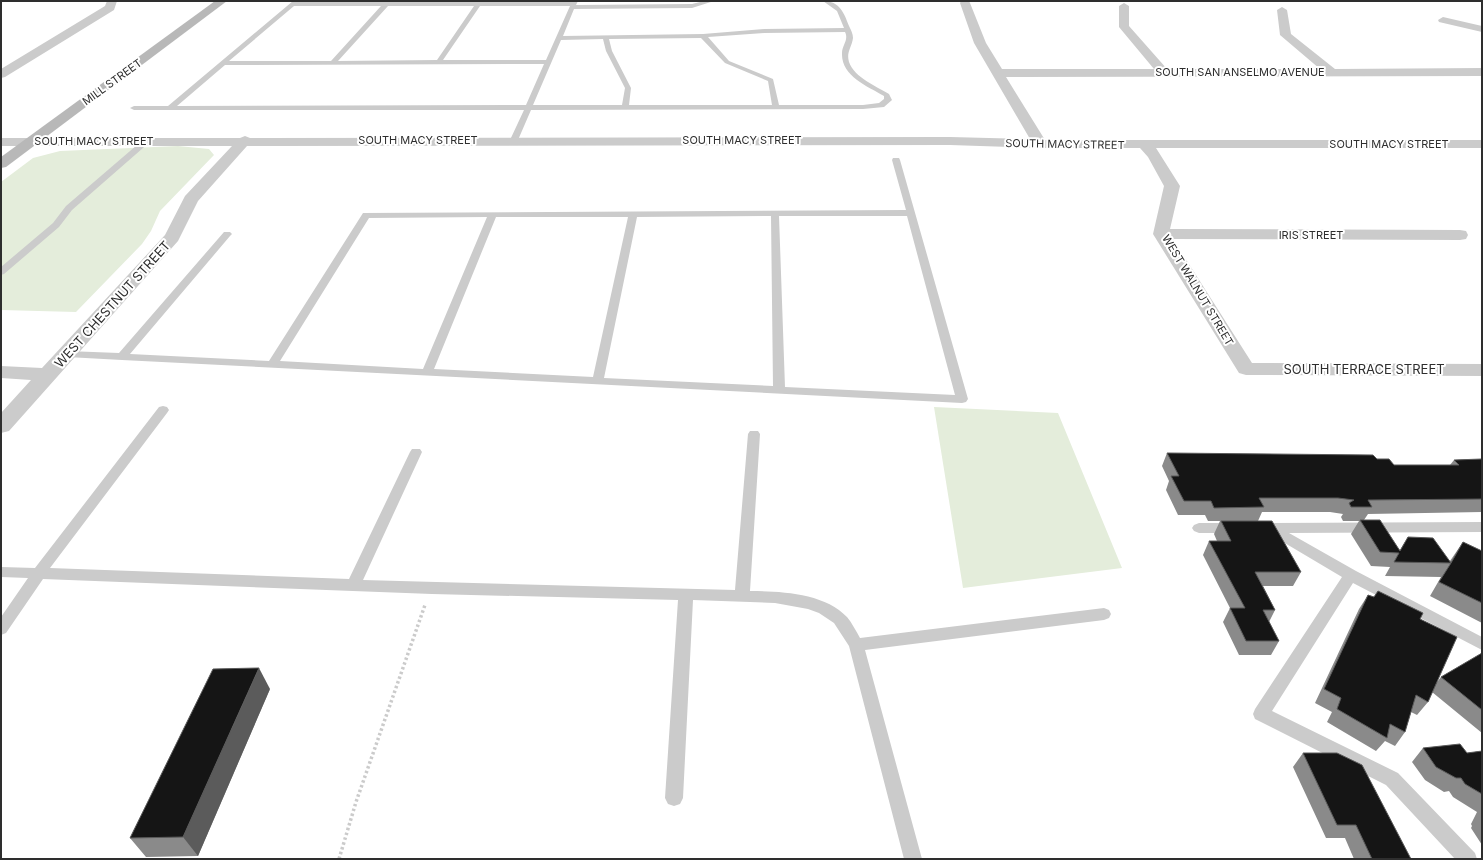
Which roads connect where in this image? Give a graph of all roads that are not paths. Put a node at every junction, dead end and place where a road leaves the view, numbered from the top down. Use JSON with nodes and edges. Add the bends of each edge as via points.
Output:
{"nodes":[{"id":1,"x":112,"y":1,"type":"edge"},
{"id":2,"x":222,"y":1,"type":"edge"},
{"id":3,"x":711,"y":1,"type":"edge"},
{"id":4,"x":826,"y":1,"type":"edge"},
{"id":5,"x":295,"y":2,"type":"edge"},
{"id":6,"x":964,"y":3,"type":"dead end"},
{"id":7,"x":386,"y":4,"type":"junction"},
{"id":8,"x":478,"y":4,"type":"junction"},
{"id":9,"x":574,"y":4,"type":"edge"},
{"id":10,"x":1124,"y":6,"type":"dead end"},
{"id":11,"x":1282,"y":10,"type":"dead end"},
{"id":12,"x":1443,"y":20,"type":"dead end"},
{"id":13,"x":1482,"y":29,"type":"edge"},
{"id":14,"x":846,"y":30,"type":"junction"},
{"id":15,"x":703,"y":36,"type":"junction"},
{"id":16,"x":559,"y":38,"type":"junction"},
{"id":17,"x":606,"y":38,"type":"junction"},
{"id":18,"x":224,"y":62,"type":"junction"},
{"id":19,"x":332,"y":62,"type":"junction"},
{"id":20,"x":439,"y":62,"type":"junction"},
{"id":21,"x":549,"y":62,"type":"junction"},
{"id":22,"x":998,"y":72,"type":"junction"},
{"id":23,"x":1163,"y":72,"type":"junction"},
{"id":24,"x":1332,"y":72,"type":"junction"},
{"id":25,"x":1482,"y":72,"type":"edge"},
{"id":26,"x":1,"y":74,"type":"edge"},
{"id":27,"x":625,"y":107,"type":"junction"},
{"id":28,"x":776,"y":107,"type":"junction"},
{"id":29,"x":134,"y":108,"type":"dead end"},
{"id":30,"x":170,"y":108,"type":"junction"},
{"id":31,"x":528,"y":108,"type":"junction"},
{"id":32,"x":245,"y":140,"type":"junction"},
{"id":33,"x":514,"y":140,"type":"junction"},
{"id":34,"x":31,"y":141,"type":"junction"},
{"id":35,"x":147,"y":141,"type":"junction"},
{"id":36,"x":1,"y":142,"type":"edge"},
{"id":37,"x":1040,"y":144,"type":"junction"},
{"id":38,"x":1482,"y":144,"type":"edge"},
{"id":39,"x":1145,"y":145,"type":"junction"},
{"id":40,"x":896,"y":160,"type":"dead end"},
{"id":41,"x":1,"y":164,"type":"edge"},
{"id":42,"x":911,"y":213,"type":"junction"},
{"id":43,"x":493,"y":214,"type":"junction"},
{"id":44,"x":633,"y":214,"type":"junction"},
{"id":45,"x":775,"y":214,"type":"junction"},
{"id":46,"x":227,"y":234,"type":"dead end"},
{"id":47,"x":1161,"y":234,"type":"junction"},
{"id":48,"x":1460,"y":235,"type":"dead end"},
{"id":49,"x":1,"y":272,"type":"edge"},
{"id":50,"x":66,"y":354,"type":"junction"},
{"id":51,"x":122,"y":357,"type":"junction"},
{"id":52,"x":273,"y":364,"type":"junction"},
{"id":53,"x":1246,"y":369,"type":"joint"},
{"id":54,"x":1482,"y":370,"type":"edge"},
{"id":55,"x":1,"y":372,"type":"edge"},
{"id":56,"x":427,"y":372,"type":"junction"},
{"id":57,"x":48,"y":375,"type":"junction"},
{"id":58,"x":598,"y":381,"type":"junction"},
{"id":59,"x":779,"y":390,"type":"junction"},
{"id":60,"x":163,"y":410,"type":"dead end"},
{"id":61,"x":1,"y":426,"type":"edge"},
{"id":62,"x":754,"y":434,"type":"dead end"},
{"id":63,"x":416,"y":452,"type":"dead end"},
{"id":64,"x":1199,"y":528,"type":"dead end"},
{"id":65,"x":1269,"y":528,"type":"junction"},
{"id":66,"x":1482,"y":528,"type":"edge"},
{"id":67,"x":1,"y":572,"type":"edge"},
{"id":68,"x":39,"y":573,"type":"junction"},
{"id":69,"x":1351,"y":575,"type":"junction"},
{"id":70,"x":354,"y":585,"type":"junction"},
{"id":71,"x":686,"y":596,"type":"junction"},
{"id":72,"x":742,"y":597,"type":"junction"},
{"id":73,"x":1104,"y":614,"type":"dead end"},
{"id":74,"x":1,"y":629,"type":"edge"},
{"id":75,"x":1482,"y":644,"type":"edge"},
{"id":76,"x":856,"y":645,"type":"junction"},
{"id":77,"x":674,"y":798,"type":"dead end"},
{"id":78,"x":913,"y":859,"type":"edge"},
{"id":79,"x":1468,"y":859,"type":"edge"}],
"edges":[{"from":1,"to":26,"type":"street","via":[[110,8]]},
{"from":2,"to":34,"type":"main road","name":"MILL STREET"},
{"from":3,"to":9,"type":"lane","via":[[692,6]]},
{"from":4,"to":14,"type":"lane","via":[[840,10]]},
{"from":5,"to":7,"type":"lane"},
{"from":5,"to":18,"type":"lane"},
{"from":6,"to":22,"type":"street","via":[[980,43]]},
{"from":7,"to":8,"type":"lane"},
{"from":7,"to":19,"type":"lane"},
{"from":8,"to":9,"type":"lane"},
{"from":8,"to":20,"type":"lane"},
{"from":9,"to":16,"type":"lane"},
{"from":10,"to":23,"type":"street","via":[[1124,27]]},
{"from":11,"to":24,"type":"street","via":[[1286,35]]},
{"from":12,"to":13,"type":"street"},
{"from":14,"to":15,"type":"lane","via":[[764,31]]},
{"from":14,"to":28,"type":"lane","via":[[850,36],[845,51],[846,62],[856,77],[887,95],[888,100],[881,105],[862,107]]},
{"from":15,"to":17,"type":"lane"},
{"from":15,"to":28,"type":"lane","via":[[727,62],[771,80]]},
{"from":16,"to":17,"type":"lane"},
{"from":16,"to":21,"type":"lane"},
{"from":17,"to":27,"type":"lane","via":[[609,50],[628,88]]},
{"from":18,"to":19,"type":"lane"},
{"from":18,"to":30,"type":"lane"},
{"from":19,"to":20,"type":"lane"},
{"from":20,"to":21,"type":"lane"},
{"from":21,"to":31,"type":"lane"},
{"from":22,"to":23,"type":"street","name":"SOUTH SAN ANSELMO AVENUE"},
{"from":22,"to":37,"type":"street"},
{"from":23,"to":24,"type":"street","name":"SOUTH SAN ANSELMO AVENUE"},
{"from":24,"to":25,"type":"street","name":"SOUTH SAN ANSELMO AVENUE"},
{"from":27,"to":28,"type":"lane"},
{"from":27,"to":31,"type":"lane"},
{"from":29,"to":30,"type":"lane"},
{"from":30,"to":31,"type":"lane"},
{"from":31,"to":33,"type":"lane"},
{"from":32,"to":33,"type":"street","name":"SOUTH MACY STREET"},
{"from":32,"to":35,"type":"street","name":"SOUTH MACY STREET"},
{"from":32,"to":50,"type":"street","name":"WEST CHESTNUT STREET","via":[[191,199],[172,237]]},
{"from":33,"to":37,"type":"street","name":"SOUTH MACY STREET","via":[[942,141]]},
{"from":34,"to":35,"type":"street","name":"SOUTH MACY STREET"},
{"from":34,"to":36,"type":"street","name":"SOUTH MACY STREET"},
{"from":34,"to":41,"type":"main road","name":"MILL STREET"},
{"from":35,"to":49,"type":"lane","via":[[69,208],[56,225]]},
{"from":37,"to":39,"type":"street","name":"SOUTH MACY STREET"},
{"from":38,"to":39,"type":"street","name":"SOUTH MACY STREET"},
{"from":39,"to":47,"type":"street","name":"WEST WALNUT STREET","via":[[1154,155],[1172,186]]},
{"from":40,"to":42,"type":"lane"},
{"from":42,"to":45,"type":"lane"},
{"from":42,"to":59,"type":"lane","via":[[962,399]]},
{"from":43,"to":44,"type":"lane"},
{"from":43,"to":52,"type":"lane","via":[[366,215]]},
{"from":43,"to":56,"type":"lane"},
{"from":44,"to":45,"type":"lane"},
{"from":44,"to":58,"type":"lane"},
{"from":45,"to":59,"type":"lane"},
{"from":46,"to":51,"type":"lane"},
{"from":47,"to":48,"type":"street","name":"IRIS STREET"},
{"from":47,"to":53,"type":"street","name":"WEST WALNUT STREET"},
{"from":50,"to":51,"type":"lane"},
{"from":50,"to":57,"type":"street","name":"WEST CHESTNUT STREET"},
{"from":51,"to":52,"type":"lane"},
{"from":52,"to":56,"type":"lane"},
{"from":53,"to":54,"type":"street","name":"SOUTH TERRACE STREET"},
{"from":55,"to":57,"type":"street"},
{"from":56,"to":58,"type":"lane"},
{"from":57,"to":61,"type":"street","name":"WEST CHESTNUT STREET"},
{"from":58,"to":59,"type":"lane"},
{"from":60,"to":68,"type":"lane"},
{"from":62,"to":72,"type":"lane"},
{"from":63,"to":70,"type":"lane"},
{"from":64,"to":65,"type":"lane"},
{"from":65,"to":66,"type":"lane"},
{"from":65,"to":69,"type":"lane"},
{"from":67,"to":68,"type":"lane"},
{"from":68,"to":70,"type":"lane"},
{"from":68,"to":74,"type":"lane"},
{"from":69,"to":75,"type":"lane"},
{"from":69,"to":79,"type":"lane","via":[[1261,714],[1392,779]]},
{"from":70,"to":71,"type":"lane"},
{"from":71,"to":72,"type":"lane"},
{"from":71,"to":77,"type":"lane"},
{"from":72,"to":76,"type":"lane","via":[[800,600],[820,607],[840,620]]},
{"from":73,"to":76,"type":"lane"},
{"from":76,"to":78,"type":"lane"}]}
